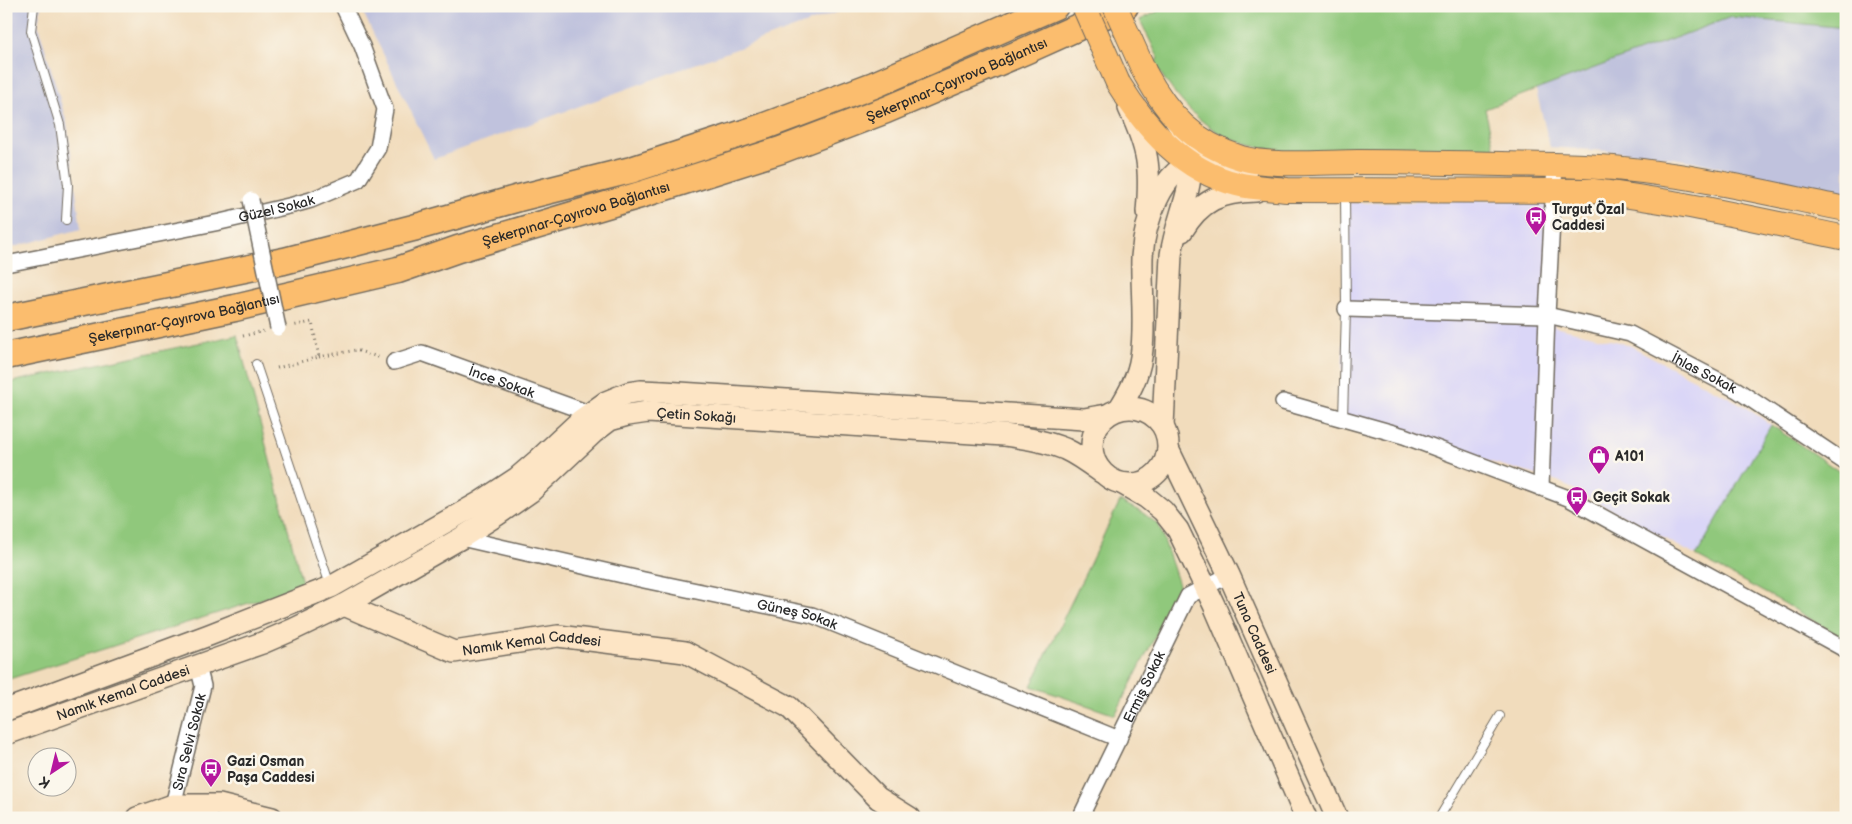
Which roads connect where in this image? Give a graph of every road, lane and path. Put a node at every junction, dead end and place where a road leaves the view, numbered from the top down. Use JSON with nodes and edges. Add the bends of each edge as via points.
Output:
{"nodes":[{"id":1,"x":34,"y":6,"type":"edge"},
{"id":2,"x":343,"y":6,"type":"edge"},
{"id":3,"x":1055,"y":6,"type":"edge"},
{"id":4,"x":1084,"y":6,"type":"edge"},
{"id":5,"x":1115,"y":6,"type":"edge"},
{"id":6,"x":1124,"y":6,"type":"edge"},
{"id":7,"x":1118,"y":83,"type":"junction"},
{"id":8,"x":1171,"y":114,"type":"junction"},
{"id":9,"x":1191,"y":163,"type":"junction"},
{"id":10,"x":1311,"y":163,"type":"junction"},
{"id":11,"x":1555,"y":164,"type":"junction"},
{"id":12,"x":1287,"y":190,"type":"junction"},
{"id":13,"x":1346,"y":190,"type":"junction"},
{"id":14,"x":1554,"y":191,"type":"junction"},
{"id":15,"x":250,"y":200,"type":"dead end"},
{"id":16,"x":1846,"y":209,"type":"edge"},
{"id":17,"x":66,"y":220,"type":"dead end"},
{"id":18,"x":1846,"y":238,"type":"edge"},
{"id":19,"x":1144,"y":242,"type":"junction"},
{"id":20,"x":6,"y":264,"type":"edge"},
{"id":21,"x":1171,"y":272,"type":"junction"},
{"id":22,"x":1346,"y":309,"type":"junction"},
{"id":23,"x":1547,"y":315,"type":"junction"},
{"id":24,"x":6,"y":318,"type":"edge"},
{"id":25,"x":312,"y":322,"type":"dead end"},
{"id":26,"x":278,"y":328,"type":"dead end"},
{"id":27,"x":7,"y":356,"type":"edge"},
{"id":28,"x":319,"y":357,"type":"junction"},
{"id":29,"x":394,"y":362,"type":"joint"},
{"id":30,"x":256,"y":364,"type":"dead end"},
{"id":31,"x":278,"y":368,"type":"dead end"},
{"id":32,"x":1283,"y":402,"type":"dead end"},
{"id":33,"x":1113,"y":412,"type":"junction"},
{"id":34,"x":600,"y":417,"type":"junction"},
{"id":35,"x":1343,"y":419,"type":"junction"},
{"id":36,"x":1163,"y":426,"type":"junction"},
{"id":37,"x":1169,"y":451,"type":"junction"},
{"id":38,"x":1846,"y":463,"type":"edge"},
{"id":39,"x":1102,"y":472,"type":"junction"},
{"id":40,"x":1124,"y":484,"type":"junction"},
{"id":41,"x":1541,"y":488,"type":"junction"},
{"id":42,"x":460,"y":538,"type":"junction"},
{"id":43,"x":1229,"y":575,"type":"junction"},
{"id":44,"x":331,"y":587,"type":"junction"},
{"id":45,"x":1206,"y":587,"type":"junction"},
{"id":46,"x":344,"y":605,"type":"junction"},
{"id":47,"x":1846,"y":650,"type":"edge"},
{"id":48,"x":198,"y":666,"type":"junction"},
{"id":49,"x":6,"y":710,"type":"edge"},
{"id":50,"x":1500,"y":716,"type":"dead end"},
{"id":51,"x":6,"y":734,"type":"edge"},
{"id":52,"x":1119,"y":739,"type":"junction"},
{"id":53,"x":887,"y":811,"type":"edge"},
{"id":54,"x":170,"y":812,"type":"edge"},
{"id":55,"x":137,"y":818,"type":"edge"},
{"id":56,"x":272,"y":818,"type":"edge"},
{"id":57,"x":910,"y":818,"type":"edge"},
{"id":58,"x":1080,"y":818,"type":"edge"},
{"id":59,"x":1306,"y":818,"type":"edge"},
{"id":60,"x":1337,"y":818,"type":"edge"},
{"id":61,"x":1439,"y":818,"type":"edge"}],
"edges":[{"from":1,"to":17,"type":"lane","via":[[31,31],[60,125],[68,185]]},
{"from":2,"to":20,"type":"street","name":"Güzel Sokak","via":[[385,109],[378,148],[358,180],[311,200],[220,222]]},
{"from":3,"to":24,"type":"highway","name":"Şekerpınar-Çayırova Bağlantısı","via":[[874,85],[765,126],[630,170],[284,262]]},
{"from":4,"to":7,"type":"main road","bridge":true},
{"from":5,"to":8,"type":"main road","bridge":true,"via":[[1145,73]]},
{"from":6,"to":27,"type":"highway","name":"Şekerpınar-Çayırova Bağlantısı","via":[[886,110],[781,150],[640,195],[398,270]]},
{"from":7,"to":9,"type":"main road","via":[[1149,128],[1176,154]]},
{"from":7,"to":19,"type":"street","via":[[1141,134],[1148,164]]},
{"from":8,"to":9,"type":"street","via":[[1186,138]]},
{"from":8,"to":10,"type":"main road","via":[[1205,141],[1242,158]]},
{"from":9,"to":10,"type":"street","via":[[1207,160],[1264,170]]},
{"from":9,"to":12,"type":"main road","via":[[1237,184]]},
{"from":9,"to":19,"type":"street","via":[[1172,175],[1161,190]]},
{"from":9,"to":21,"type":"street","via":[[1190,188],[1173,242]]},
{"from":10,"to":11,"type":"main road"},
{"from":11,"to":14,"type":"street"},
{"from":11,"to":16,"type":"main road","via":[[1676,174]]},
{"from":12,"to":13,"type":"main road"},
{"from":12,"to":21,"type":"street","via":[[1225,194],[1210,200],[1180,234]]},
{"from":13,"to":14,"type":"main road"},
{"from":13,"to":22,"type":"lane"},
{"from":14,"to":18,"type":"main road","via":[[1635,196]]},
{"from":14,"to":23,"type":"street"},
{"from":15,"to":26,"type":"street","bridge":true},
{"from":19,"to":33,"type":"street","via":[[1141,357],[1129,393]]},
{"from":21,"to":36,"type":"street"},
{"from":22,"to":23,"type":"street","name":"İhlas Sokak"},
{"from":22,"to":35,"type":"lane"},
{"from":23,"to":38,"type":"street","name":"İhlas Sokak","via":[[1630,334],[1737,390]]},
{"from":23,"to":41,"type":"street"},
{"from":25,"to":28,"type":"path"},
{"from":28,"to":29,"type":"path","via":[[356,350]]},
{"from":28,"to":31,"type":"path"},
{"from":29,"to":34,"type":"street","name":"İnce Sokak","via":[[422,353]]},
{"from":30,"to":44,"type":"lane"},
{"from":32,"to":35,"type":"street"},
{"from":33,"to":34,"type":"street","via":[[1084,419],[641,390],[617,397]]},
{"from":33,"to":36,"type":"street","via":[[1131,408],[1144,410]]},
{"from":33,"to":39,"type":"street","via":[[1098,424],[1093,436],[1094,462]]},
{"from":34,"to":39,"type":"street","name":"Çetin Sokağı","via":[[648,412],[1004,435],[1065,449]]},
{"from":34,"to":42,"type":"street","name":"Çetin Sokağı","via":[[593,433],[530,492]]},
{"from":34,"to":44,"type":"street","name":"Namık Kemal Caddesi","via":[[581,420],[517,478],[479,503]]},
{"from":35,"to":41,"type":"street","via":[[1404,436]]},
{"from":36,"to":37,"type":"street"},
{"from":37,"to":40,"type":"street","via":[[1158,473],[1148,481]]},
{"from":37,"to":43,"type":"street","name":"Tuna Caddesi"},
{"from":39,"to":40,"type":"street"},
{"from":40,"to":45,"type":"street","name":"Tuna Caddesi","via":[[1147,498],[1178,530]]},
{"from":41,"to":47,"type":"street","via":[[1568,498]]},
{"from":42,"to":46,"type":"street","name":"Çetin Sokağı"},
{"from":42,"to":52,"type":"street","name":"Güneş Sokak","via":[[812,615]]},
{"from":43,"to":45,"type":"street","name":"Ermiş Sokak"},
{"from":43,"to":60,"type":"street","name":"Tuna Caddesi"},
{"from":44,"to":49,"type":"street","name":"Namık Kemal Caddesi"},
{"from":45,"to":52,"type":"street","name":"Ermiş Sokak","via":[[1188,596]]},
{"from":45,"to":59,"type":"street","name":"Tuna Caddesi"},
{"from":46,"to":48,"type":"street","name":"Namık Kemal Caddesi","via":[[292,630]]},
{"from":46,"to":53,"type":"street","name":"Namık Kemal Caddesi","via":[[454,652],[558,636],[685,652],[789,707]]},
{"from":48,"to":51,"type":"street","name":"Namık Kemal Caddesi"},
{"from":48,"to":54,"type":"street","name":"Sıra Selvi Sokak","via":[[203,686]]},
{"from":50,"to":61,"type":"lane"},
{"from":52,"to":58,"type":"street","name":"Ermiş Sokak"},
{"from":53,"to":57,"type":"street","name":"Namık Kemal Caddesi"},
{"from":54,"to":55,"type":"street"},
{"from":54,"to":56,"type":"street","via":[[219,805]]}]}
